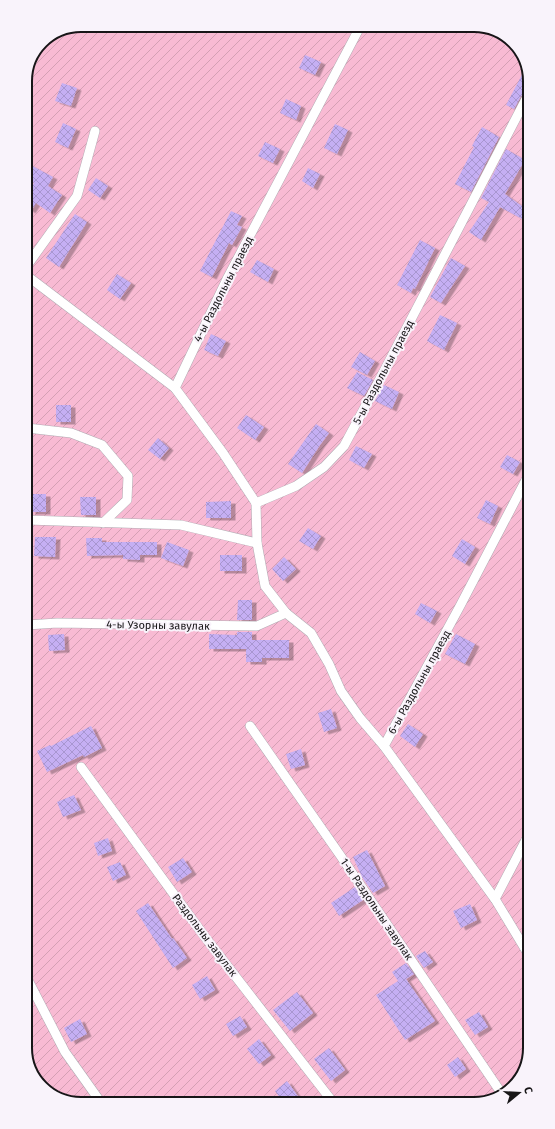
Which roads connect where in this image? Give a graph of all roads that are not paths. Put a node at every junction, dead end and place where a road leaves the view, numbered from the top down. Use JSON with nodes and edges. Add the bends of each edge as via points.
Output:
{"nodes":[{"id":1,"x":357,"y":32,"type":"edge"},
{"id":2,"x":523,"y":104,"type":"edge"},
{"id":3,"x":95,"y":131,"type":"dead end"},
{"id":4,"x":32,"y":259,"type":"edge"},
{"id":5,"x":32,"y":280,"type":"edge"},
{"id":6,"x":175,"y":388,"type":"junction"},
{"id":7,"x":32,"y":429,"type":"edge"},
{"id":8,"x":523,"y":486,"type":"edge"},
{"id":9,"x":256,"y":503,"type":"junction"},
{"id":10,"x":32,"y":520,"type":"edge"},
{"id":11,"x":103,"y":523,"type":"junction"},
{"id":12,"x":257,"y":543,"type":"junction"},
{"id":13,"x":286,"y":612,"type":"junction"},
{"id":14,"x":32,"y":625,"type":"edge"},
{"id":15,"x":250,"y":726,"type":"dead end"},
{"id":16,"x":384,"y":746,"type":"junction"},
{"id":17,"x":81,"y":767,"type":"dead end"},
{"id":18,"x":523,"y":845,"type":"edge"},
{"id":19,"x":495,"y":898,"type":"junction"},
{"id":20,"x":523,"y":945,"type":"edge"},
{"id":21,"x":32,"y":988,"type":"edge"},
{"id":22,"x":499,"y":1090,"type":"edge"},
{"id":23,"x":97,"y":1097,"type":"edge"},
{"id":24,"x":329,"y":1097,"type":"edge"}],
"edges":[{"from":1,"to":6,"type":"lane","name":"4-ы Раздольны праезд","via":[[228,277]]},
{"from":2,"to":9,"type":"lane","name":"5-ы Раздольны праезд","via":[[344,446],[324,467],[296,486]]},
{"from":3,"to":4,"type":"lane","via":[[77,196]]},
{"from":5,"to":6,"type":"lane"},
{"from":6,"to":9,"type":"lane"},
{"from":7,"to":11,"type":"lane","via":[[71,433],[102,445],[128,476],[127,500]]},
{"from":8,"to":16,"type":"lane","name":"6-ы Раздольны праезд"},
{"from":9,"to":12,"type":"lane"},
{"from":10,"to":11,"type":"lane"},
{"from":11,"to":12,"type":"lane","via":[[181,525]]},
{"from":12,"to":13,"type":"lane","via":[[265,586]]},
{"from":13,"to":14,"type":"lane","name":"4-ы Узорны завулак","via":[[257,626]]},
{"from":13,"to":16,"type":"lane","via":[[311,632],[341,691]]},
{"from":15,"to":22,"type":"lane","name":"1-ы Раздольны завулак"},
{"from":16,"to":19,"type":"lane","name":"6-ы Раздольны праезд"},
{"from":17,"to":24,"type":"lane","name":"Раздольны завулак","via":[[205,937]]},
{"from":18,"to":19,"type":"lane"},
{"from":19,"to":20,"type":"lane","name":"6-ы Раздольны праезд"},
{"from":21,"to":23,"type":"lane","via":[[65,1052]]}]}
